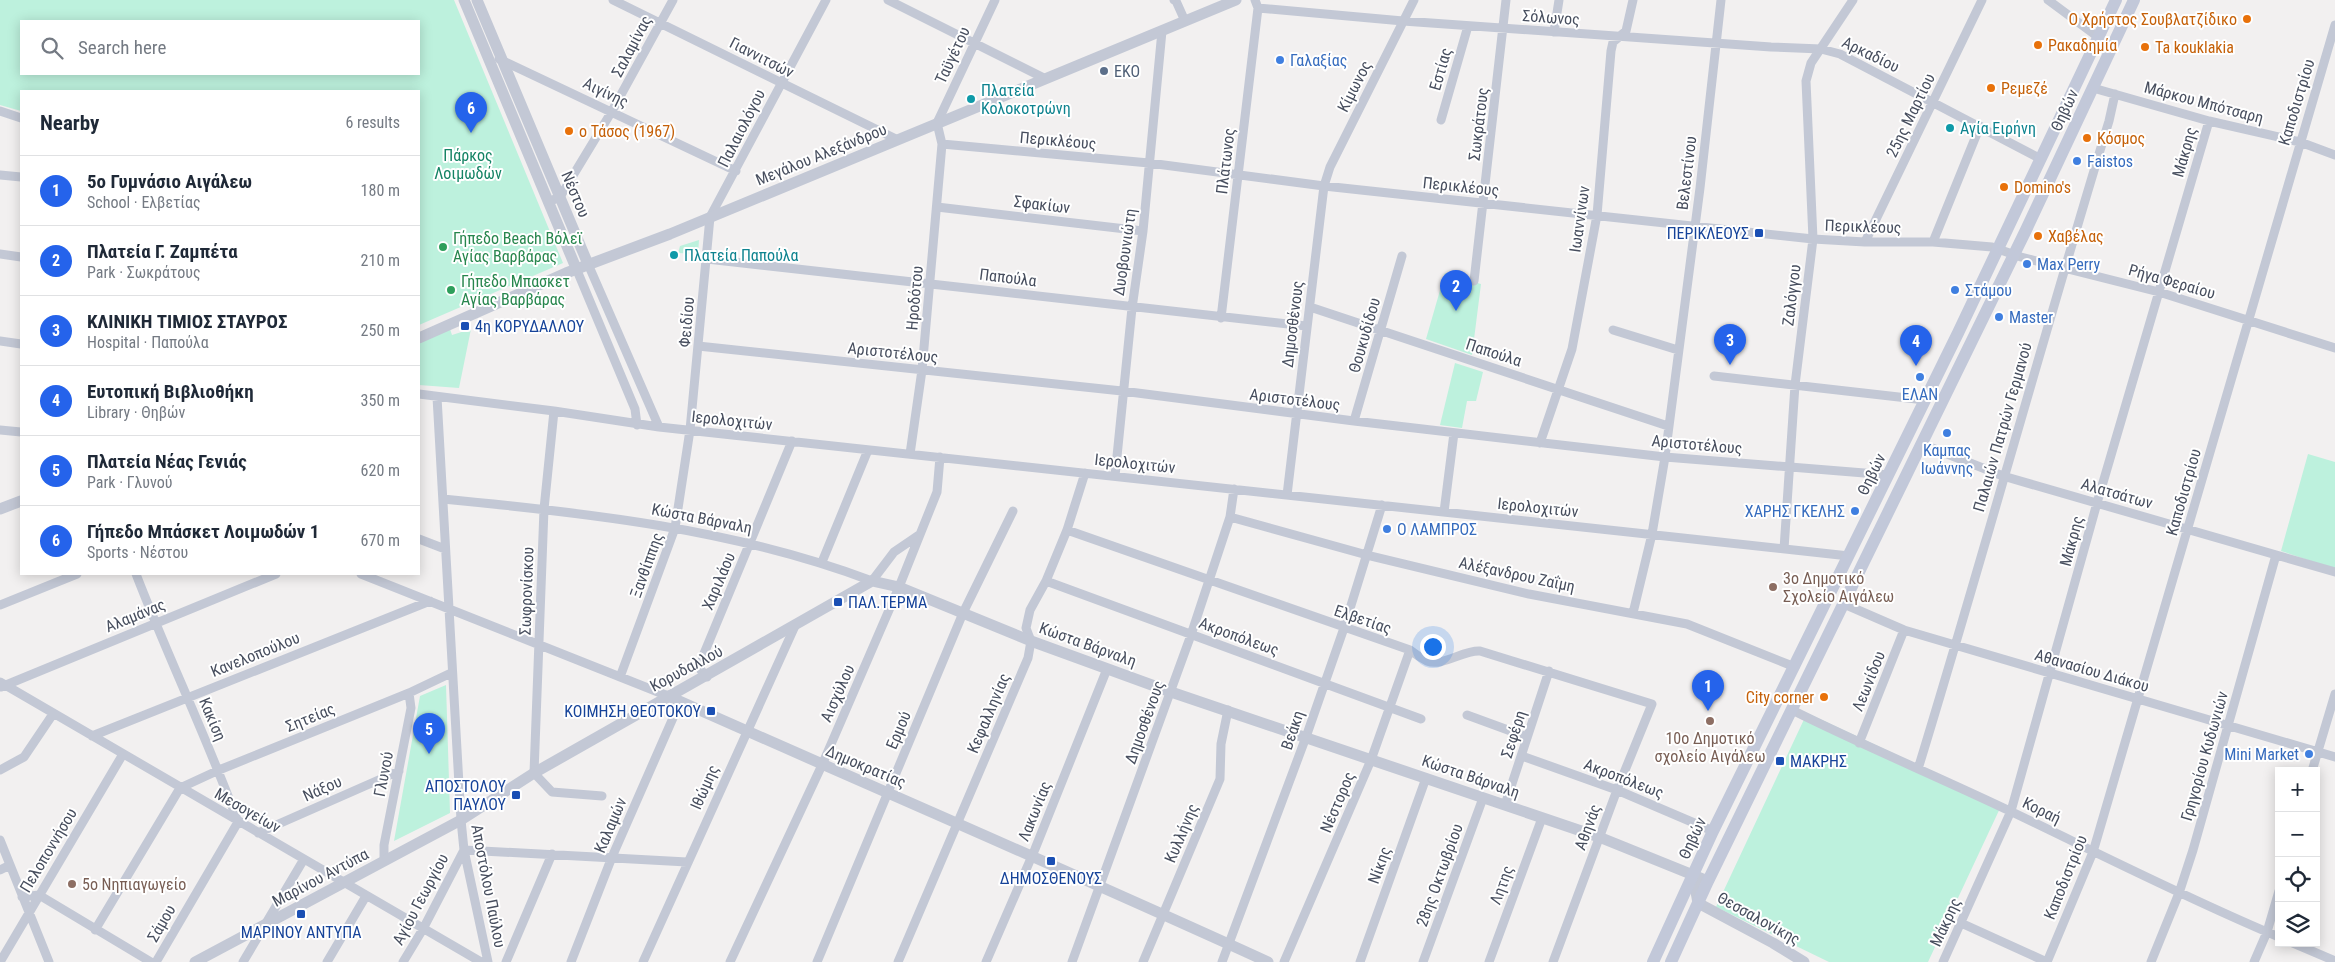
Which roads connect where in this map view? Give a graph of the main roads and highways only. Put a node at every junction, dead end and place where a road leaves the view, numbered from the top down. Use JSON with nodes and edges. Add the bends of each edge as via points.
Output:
{"nodes":[{"id":1,"x":2116,"y":0,"type":"edge"},
{"id":2,"x":2134,"y":0,"type":"edge"},
{"id":3,"x":1653,"y":962,"type":"edge"},
{"id":4,"x":1671,"y":962,"type":"edge"}],
"edges":[{"from":1,"to":3,"type":"main road","name":"Θηβών","via":[[1925,400],[1713,831]]},
{"from":2,"to":4,"type":"main road","name":"Θηβών"}]}
